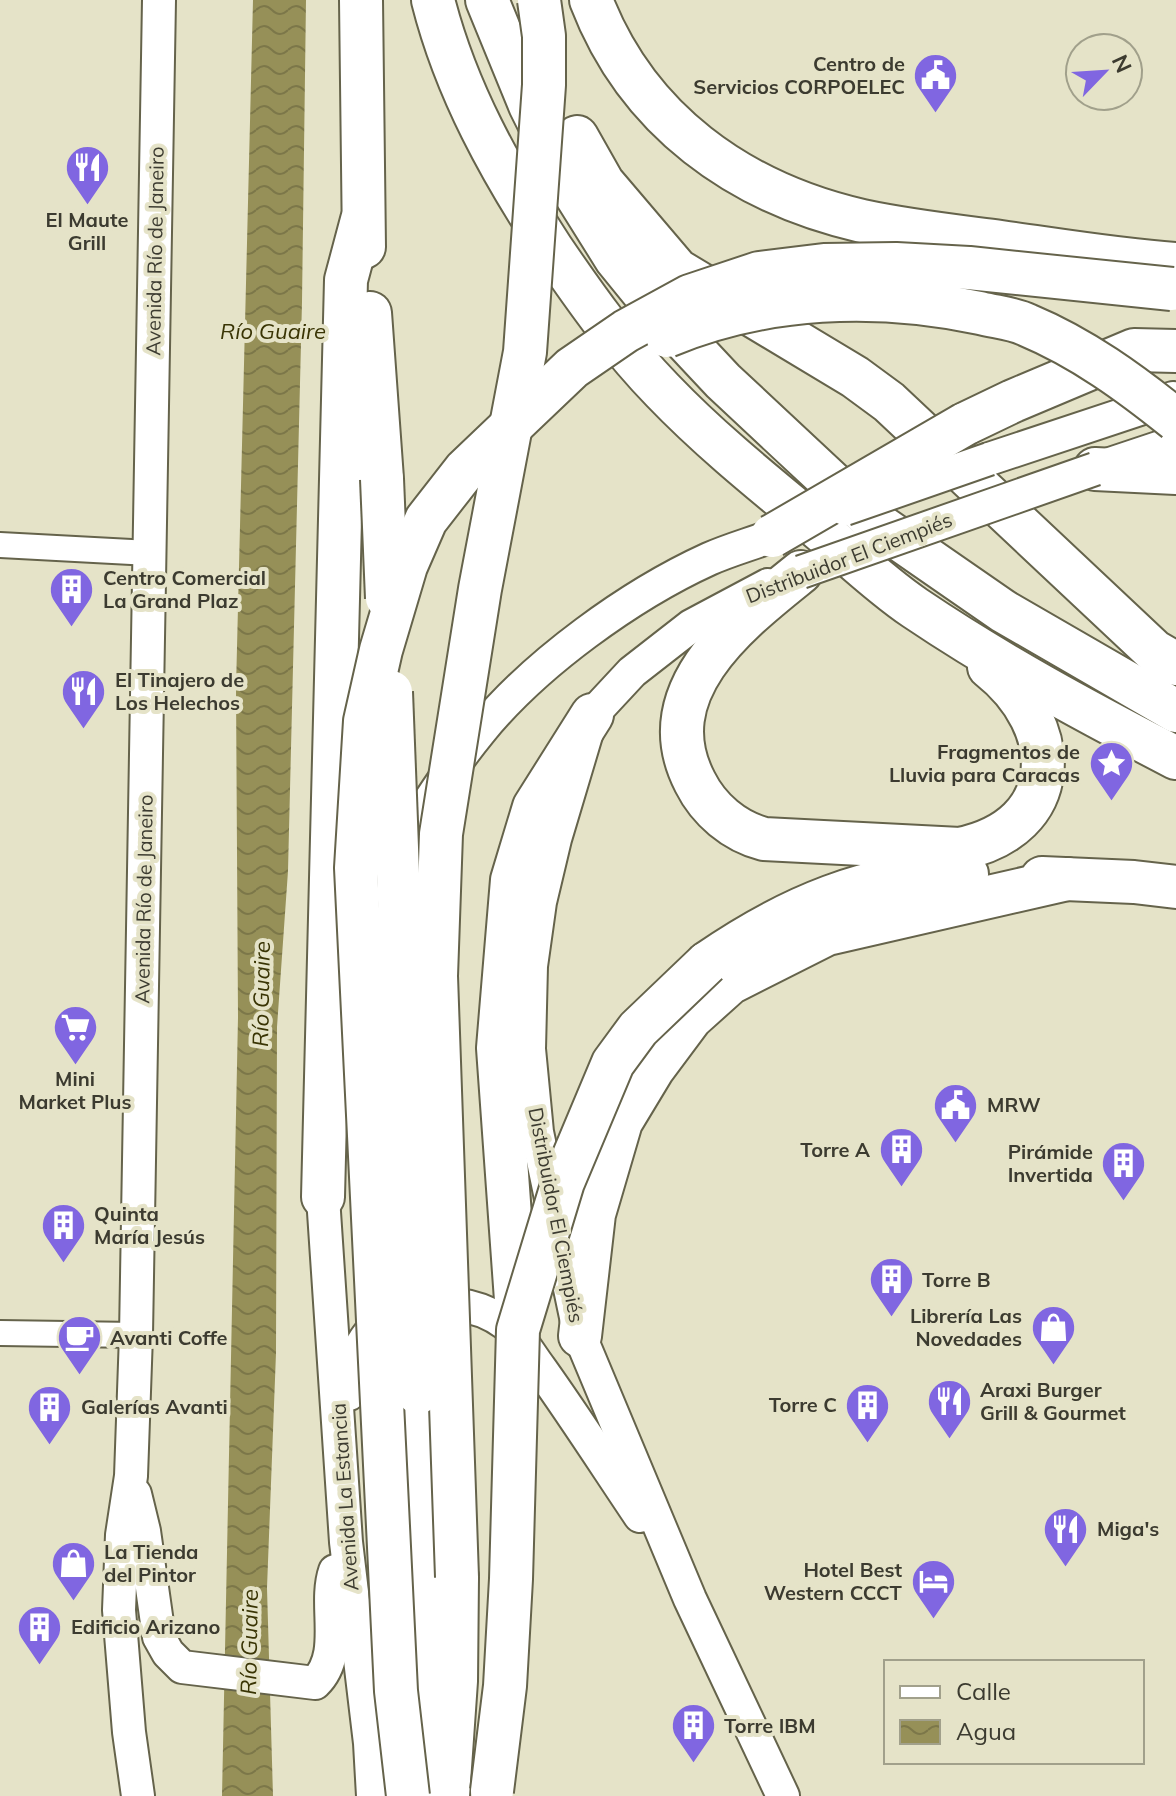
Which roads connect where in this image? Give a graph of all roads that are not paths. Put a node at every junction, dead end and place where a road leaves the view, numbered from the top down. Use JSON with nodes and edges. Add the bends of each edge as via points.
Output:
{"nodes":[{"id":1,"x":159,"y":0,"type":"edge"},
{"id":2,"x":361,"y":0,"type":"edge"},
{"id":3,"x":433,"y":0,"type":"edge"},
{"id":4,"x":487,"y":0,"type":"edge"},
{"id":5,"x":510,"y":0,"type":"edge"},
{"id":6,"x":539,"y":0,"type":"edge"},
{"id":7,"x":591,"y":0,"type":"edge"},
{"id":8,"x":362,"y":220,"type":"junction"},
{"id":9,"x":1176,"y":264,"type":"edge"},
{"id":10,"x":1176,"y":290,"type":"edge"},
{"id":11,"x":1176,"y":351,"type":"edge"},
{"id":12,"x":1176,"y":397,"type":"edge"},
{"id":13,"x":1176,"y":420,"type":"edge"},
{"id":14,"x":1176,"y":442,"type":"edge"},
{"id":15,"x":1095,"y":469,"type":"junction"},
{"id":16,"x":1176,"y":473,"type":"edge"},
{"id":17,"x":426,"y":520,"type":"junction"},
{"id":18,"x":772,"y":536,"type":"junction"},
{"id":19,"x":0,"y":545,"type":"edge"},
{"id":20,"x":150,"y":553,"type":"junction"},
{"id":21,"x":801,"y":572,"type":"junction"},
{"id":22,"x":913,"y":607,"type":"junction"},
{"id":23,"x":1176,"y":664,"type":"edge"},
{"id":24,"x":1176,"y":711,"type":"edge"},
{"id":25,"x":592,"y":715,"type":"junction"},
{"id":26,"x":1176,"y":758,"type":"edge"},
{"id":27,"x":1067,"y":879,"type":"junction"},
{"id":28,"x":1176,"y":887,"type":"edge"},
{"id":29,"x":323,"y":1197,"type":"junction"},
{"id":30,"x":518,"y":1330,"type":"junction"},
{"id":31,"x":0,"y":1333,"type":"edge"},
{"id":32,"x":136,"y":1335,"type":"junction"},
{"id":33,"x":580,"y":1336,"type":"junction"},
{"id":34,"x":131,"y":1476,"type":"junction"},
{"id":35,"x":344,"y":1492,"type":"junction"},
{"id":36,"x":346,"y":1542,"type":"junction"},
{"id":37,"x":685,"y":1586,"type":"junction"},
{"id":38,"x":138,"y":1796,"type":"edge"},
{"id":39,"x":373,"y":1796,"type":"edge"},
{"id":40,"x":408,"y":1796,"type":"edge"},
{"id":41,"x":448,"y":1796,"type":"edge"},
{"id":42,"x":491,"y":1796,"type":"edge"},
{"id":43,"x":783,"y":1796,"type":"edge"}],
"edges":[{"from":1,"to":20,"type":"street","name":"Avenida Río de Janeiro"},
{"from":2,"to":8,"type":"highway"},
{"from":3,"to":22,"type":"highway","via":[[477,122],[517,196],[618,341],[715,442]]},
{"from":4,"to":24,"type":"highway","via":[[571,187],[616,259],[723,381],[873,521],[1003,611]]},
{"from":5,"to":23,"type":"highway","via":[[524,40],[603,183],[677,270],[889,402],[1154,651]]},
{"from":6,"to":41,"type":"highway","bridge":true,"via":[[544,85],[525,352],[480,589],[441,834],[438,887],[436,976],[457,1577]]},
{"from":7,"to":9,"type":"highway","via":[[629,73],[651,100],[679,130],[757,185],[861,221]]},
{"from":8,"to":29,"type":"highway","via":[[346,280]]},
{"from":8,"to":40,"type":"highway","bridge":true,"via":[[382,479],[427,1691]]},
{"from":10,"to":17,"type":"highway","bridge":true,"via":[[896,264],[759,273],[690,296],[572,368],[465,470]]},
{"from":11,"to":18,"type":"highway","bridge":true,"via":[[1134,350],[1013,401]]},
{"from":12,"to":18,"type":"street","bridge":true},
{"from":13,"to":17,"type":"highway","bridge":true,"via":[[1089,356],[1025,323],[894,300],[770,306],[705,320],[642,347],[589,382],[477,484]]},
{"from":14,"to":15,"type":"street","name":"Distribuidor El Ciempiés"},
{"from":15,"to":16,"type":"highway"},
{"from":15,"to":21,"type":"street","name":"Distribuidor El Ciempiés","bridge":true},
{"from":17,"to":40,"type":"highway","bridge":true,"via":[[406,566],[365,721],[356,868],[396,1691]]},
{"from":18,"to":29,"type":"street","via":[[710,558],[656,586],[582,637],[520,688],[481,730],[414,825],[375,899]]},
{"from":19,"to":20,"type":"street"},
{"from":20,"to":32,"type":"street","name":"Avenida Río de Janeiro"},
{"from":21,"to":22,"type":"highway","via":[[715,651],[699,672],[684,713],[683,741],[701,794],[749,835],[960,849],[1006,832],[1030,809],[1044,761],[1029,713],[995,672]]},
{"from":21,"to":25,"type":"street","name":"Distribuidor El Ciempiés","via":[[691,626],[632,672]]},
{"from":22,"to":26,"type":"highway","via":[[1081,709]]},
{"from":25,"to":30,"type":"highway","via":[[534,807],[512,880],[498,1048]]},
{"from":25,"to":33,"type":"street","name":"Distribuidor El Ciempiés","via":[[540,902],[531,966],[529,1049],[537,1132]]},
{"from":27,"to":28,"type":"highway"},
{"from":27,"to":30,"type":"highway","bridge":true,"via":[[934,872],[886,880],[796,910],[707,963],[638,1029],[613,1063],[563,1182]]},
{"from":27,"to":33,"type":"highway","via":[[827,934],[730,983],[691,1018],[621,1122],[594,1214]]},
{"from":29,"to":35,"type":"street","name":"Avenida La Estancia"},
{"from":30,"to":42,"type":"highway","bridge":true,"via":[[507,1655]]},
{"from":31,"to":32,"type":"street"},
{"from":32,"to":34,"type":"street","name":"Avenida Río de Janeiro"},
{"from":33,"to":37,"type":"street","name":"Distribuidor El Ciempiés"},
{"from":34,"to":36,"type":"street","via":[[159,1637],[182,1667],[315,1683],[330,1651],[333,1578]]},
{"from":34,"to":38,"type":"street","name":"Avenida Río de Janeiro","via":[[119,1610]]},
{"from":35,"to":36,"type":"street","name":"Avenida La Estancia"},
{"from":35,"to":37,"type":"street","via":[[351,1365],[364,1341],[391,1316],[411,1307],[470,1306],[508,1325]]},
{"from":36,"to":39,"type":"street","name":"Avenida La Estancia"},
{"from":37,"to":43,"type":"street"}]}
